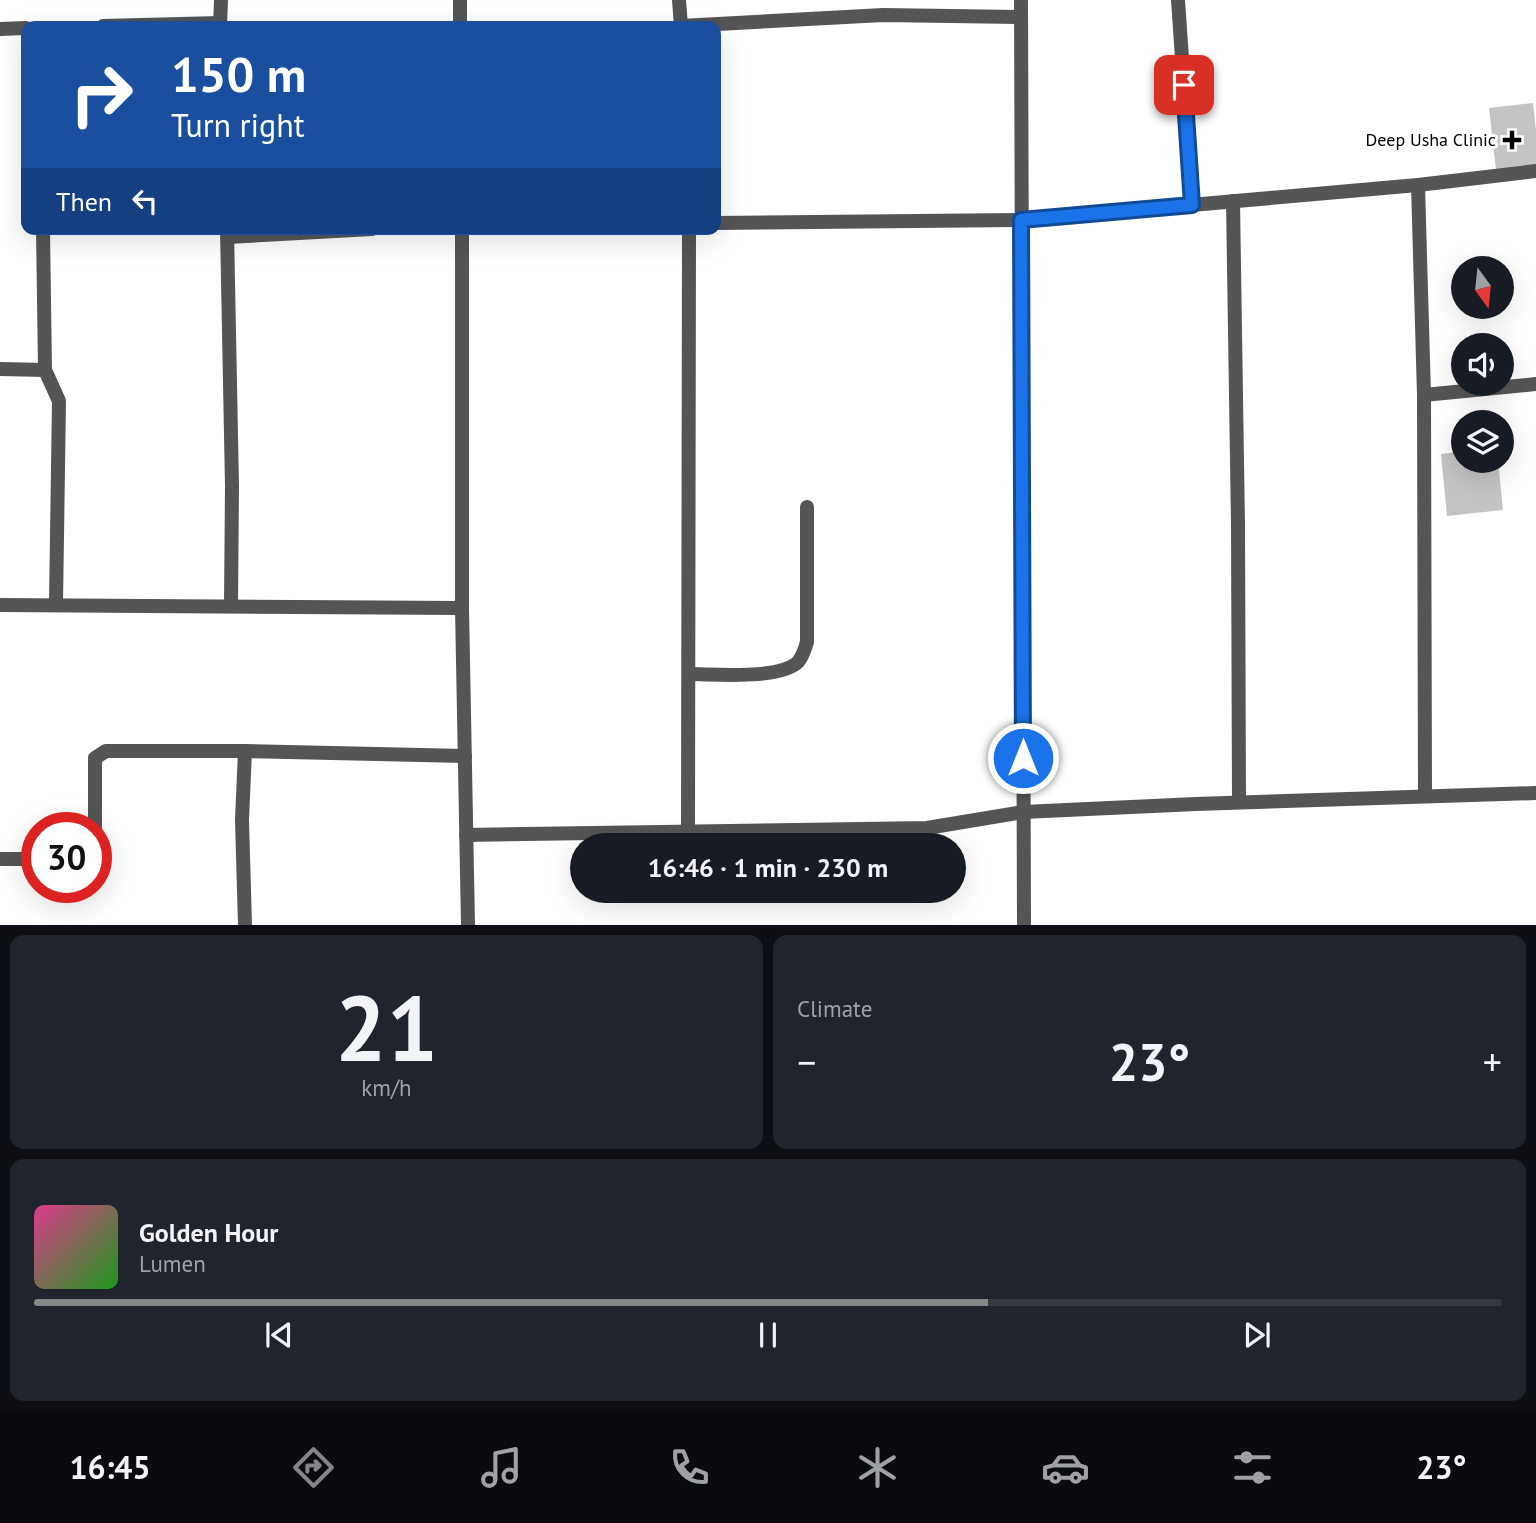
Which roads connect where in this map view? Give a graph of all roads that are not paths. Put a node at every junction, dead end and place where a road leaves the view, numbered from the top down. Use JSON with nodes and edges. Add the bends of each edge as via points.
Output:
{"nodes":[{"id":1,"x":222,"y":0,"type":"edge"},
{"id":2,"x":460,"y":0,"type":"edge"},
{"id":3,"x":679,"y":0,"type":"edge"},
{"id":4,"x":1021,"y":0,"type":"edge"},
{"id":5,"x":1178,"y":0,"type":"edge"},
{"id":6,"x":1021,"y":17,"type":"junction"},
{"id":7,"x":220,"y":21,"type":"edge"},
{"id":8,"x":460,"y":21,"type":"edge"},
{"id":9,"x":681,"y":21,"type":"edge"},
{"id":10,"x":721,"y":24,"type":"edge"},
{"id":11,"x":21,"y":28,"type":"edge"},
{"id":12,"x":0,"y":29,"type":"edge"},
{"id":13,"x":1536,"y":171,"type":"edge"},
{"id":14,"x":1418,"y":185,"type":"junction"},
{"id":15,"x":1233,"y":201,"type":"junction"},
{"id":16,"x":1192,"y":205,"type":"junction"},
{"id":17,"x":1021,"y":220,"type":"junction"},
{"id":18,"x":721,"y":223,"type":"edge"},
{"id":19,"x":43,"y":235,"type":"edge"},
{"id":20,"x":227,"y":235,"type":"edge"},
{"id":21,"x":461,"y":235,"type":"edge"},
{"id":22,"x":689,"y":235,"type":"edge"},
{"id":23,"x":0,"y":369,"type":"edge"},
{"id":24,"x":46,"y":370,"type":"junction"},
{"id":25,"x":1536,"y":384,"type":"edge"},
{"id":26,"x":1424,"y":395,"type":"junction"},
{"id":27,"x":807,"y":507,"type":"dead end"},
{"id":28,"x":56,"y":604,"type":"junction"},
{"id":29,"x":0,"y":606,"type":"edge"},
{"id":30,"x":231,"y":606,"type":"junction"},
{"id":31,"x":462,"y":608,"type":"junction"},
{"id":32,"x":689,"y":674,"type":"junction"},
{"id":33,"x":245,"y":751,"type":"junction"},
{"id":34,"x":465,"y":756,"type":"junction"},
{"id":35,"x":1536,"y":793,"type":"edge"},
{"id":36,"x":1426,"y":796,"type":"junction"},
{"id":37,"x":1239,"y":802,"type":"junction"},
{"id":38,"x":95,"y":812,"type":"edge"},
{"id":39,"x":1023,"y":812,"type":"junction"},
{"id":40,"x":688,"y":832,"type":"junction"},
{"id":41,"x":466,"y":835,"type":"junction"},
{"id":42,"x":0,"y":859,"type":"edge"},
{"id":43,"x":21,"y":859,"type":"edge"},
{"id":44,"x":245,"y":925,"type":"edge"},
{"id":45,"x":468,"y":925,"type":"edge"},
{"id":46,"x":1024,"y":925,"type":"edge"}],
"edges":[{"from":1,"to":7,"type":"street"},
{"from":2,"to":8,"type":"street"},
{"from":3,"to":9,"type":"street"},
{"from":4,"to":6,"type":"street"},
{"from":5,"to":16,"type":"street"},
{"from":6,"to":10,"type":"street","via":[[883,15]]},
{"from":6,"to":17,"type":"street"},
{"from":11,"to":12,"type":"street"},
{"from":13,"to":14,"type":"street"},
{"from":14,"to":15,"type":"street"},
{"from":14,"to":26,"type":"street"},
{"from":15,"to":16,"type":"street"},
{"from":15,"to":37,"type":"street"},
{"from":16,"to":17,"type":"street"},
{"from":17,"to":18,"type":"street"},
{"from":17,"to":39,"type":"street"},
{"from":19,"to":24,"type":"street"},
{"from":20,"to":30,"type":"street"},
{"from":21,"to":31,"type":"street"},
{"from":22,"to":32,"type":"street"},
{"from":23,"to":24,"type":"street"},
{"from":24,"to":28,"type":"street","via":[[59,401]]},
{"from":25,"to":26,"type":"street"},
{"from":26,"to":36,"type":"street"},
{"from":27,"to":32,"type":"street","via":[[804,654],[790,667],[769,673]]},
{"from":28,"to":29,"type":"street"},
{"from":28,"to":30,"type":"street"},
{"from":30,"to":31,"type":"street"},
{"from":31,"to":34,"type":"street"},
{"from":32,"to":40,"type":"street"},
{"from":33,"to":34,"type":"street"},
{"from":33,"to":38,"type":"street","via":[[106,751],[94,758]]},
{"from":33,"to":44,"type":"street"},
{"from":34,"to":41,"type":"street"},
{"from":35,"to":36,"type":"street"},
{"from":36,"to":37,"type":"street"},
{"from":37,"to":39,"type":"street"},
{"from":39,"to":40,"type":"street","via":[[927,828]]},
{"from":39,"to":46,"type":"street"},
{"from":40,"to":41,"type":"street"},
{"from":41,"to":45,"type":"street"},
{"from":42,"to":43,"type":"street"}]}
